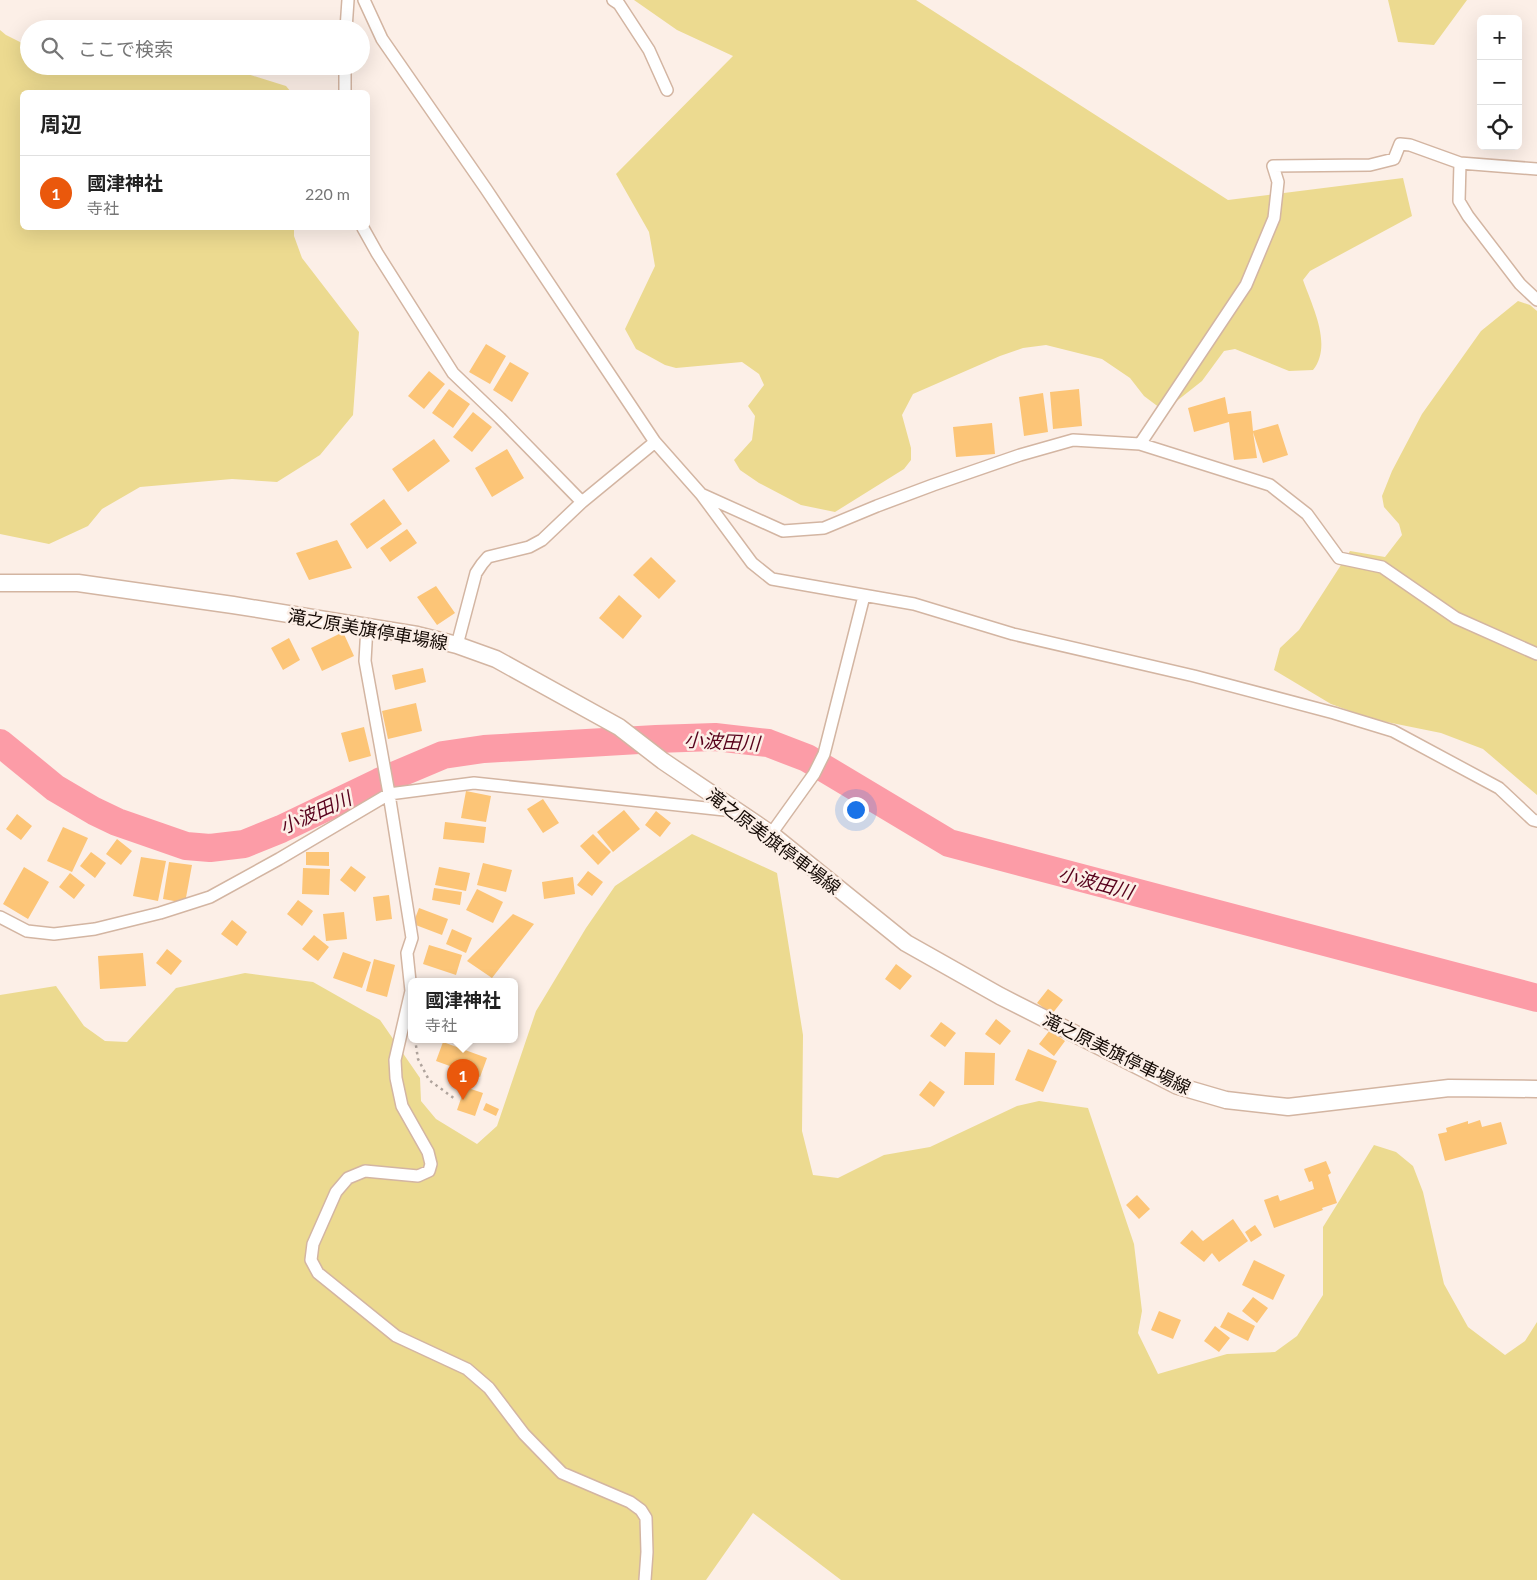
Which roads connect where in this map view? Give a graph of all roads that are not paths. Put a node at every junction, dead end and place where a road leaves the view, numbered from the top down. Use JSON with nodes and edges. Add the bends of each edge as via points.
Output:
{"nodes":[{"id":1,"x":348,"y":0,"type":"edge"},
{"id":2,"x":364,"y":0,"type":"edge"},
{"id":3,"x":613,"y":0,"type":"edge"},
{"id":4,"x":347,"y":20,"type":"edge"},
{"id":5,"x":345,"y":75,"type":"edge"},
{"id":6,"x":345,"y":90,"type":"edge"},
{"id":7,"x":667,"y":90,"type":"dead end"},
{"id":8,"x":1460,"y":163,"type":"junction"},
{"id":9,"x":1537,"y":169,"type":"edge"},
{"id":10,"x":365,"y":230,"type":"edge"},
{"id":11,"x":1537,"y":300,"type":"edge"},
{"id":12,"x":655,"y":442,"type":"junction"},
{"id":13,"x":1140,"y":444,"type":"junction"},
{"id":14,"x":701,"y":494,"type":"junction"},
{"id":15,"x":582,"y":502,"type":"junction"},
{"id":16,"x":0,"y":583,"type":"edge"},
{"id":17,"x":864,"y":596,"type":"junction"},
{"id":18,"x":367,"y":626,"type":"junction"},
{"id":19,"x":457,"y":645,"type":"junction"},
{"id":20,"x":1537,"y":654,"type":"edge"},
{"id":21,"x":389,"y":791,"type":"junction"},
{"id":22,"x":738,"y":812,"type":"junction"},
{"id":23,"x":1537,"y":821,"type":"edge"},
{"id":24,"x":771,"y":834,"type":"junction"},
{"id":25,"x":0,"y":917,"type":"edge"},
{"id":26,"x":410,"y":978,"type":"edge"},
{"id":27,"x":408,"y":1009,"type":"edge"},
{"id":28,"x":1537,"y":1089,"type":"edge"},
{"id":29,"x":645,"y":1580,"type":"edge"}],
"edges":[{"from":1,"to":4,"type":"street"},
{"from":2,"to":12,"type":"street","via":[[382,38]]},
{"from":3,"to":7,"type":"street","via":[[619,4],[649,50]]},
{"from":5,"to":6,"type":"street"},
{"from":8,"to":9,"type":"street"},
{"from":8,"to":11,"type":"street","via":[[1459,201],[1520,284]]},
{"from":8,"to":13,"type":"street","via":[[1400,144],[1394,159],[1370,165],[1273,166],[1278,182],[1274,218],[1246,285]]},
{"from":10,"to":15,"type":"street","via":[[453,373]]},
{"from":12,"to":14,"type":"street"},
{"from":12,"to":15,"type":"street"},
{"from":13,"to":14,"type":"street","via":[[1073,440],[933,485],[824,528],[783,531]]},
{"from":13,"to":20,"type":"street","via":[[1270,485],[1307,514],[1339,558],[1382,567],[1456,618]]},
{"from":14,"to":17,"type":"street","via":[[752,564],[772,579]]},
{"from":15,"to":19,"type":"street","via":[[542,540],[529,547],[488,557],[476,573]]},
{"from":16,"to":18,"type":"main road","name":"滝之原美旗停車場線","via":[[78,582]]},
{"from":17,"to":23,"type":"street","via":[[914,604],[1013,634],[1194,676],[1394,731],[1499,788]]},
{"from":17,"to":24,"type":"street","via":[[824,754],[814,774]]},
{"from":18,"to":19,"type":"main road","name":"滝之原美旗停車場線"},
{"from":18,"to":21,"type":"street","via":[[365,661]]},
{"from":19,"to":22,"type":"main road","name":"滝之原美旗停車場線","via":[[496,659],[619,727]]},
{"from":21,"to":22,"type":"street","via":[[474,783]]},
{"from":21,"to":25,"type":"street","via":[[279,860],[210,898],[114,924],[54,934],[27,931]]},
{"from":21,"to":26,"type":"street","via":[[412,938],[407,953]]},
{"from":22,"to":24,"type":"main road","name":"滝之原美旗停車場線"},
{"from":24,"to":28,"type":"main road","name":"滝之原美旗停車場線","via":[[906,943],[1000,996],[1178,1086],[1226,1100],[1288,1107],[1449,1088]]},
{"from":27,"to":29,"type":"street","via":[[396,1060],[396,1078],[402,1106],[432,1164],[429,1171],[418,1176],[365,1171],[348,1178],[336,1192],[313,1244],[311,1260],[318,1273],[396,1336],[467,1369],[489,1388],[524,1434],[562,1473],[630,1502],[641,1510],[646,1518]]}]}
